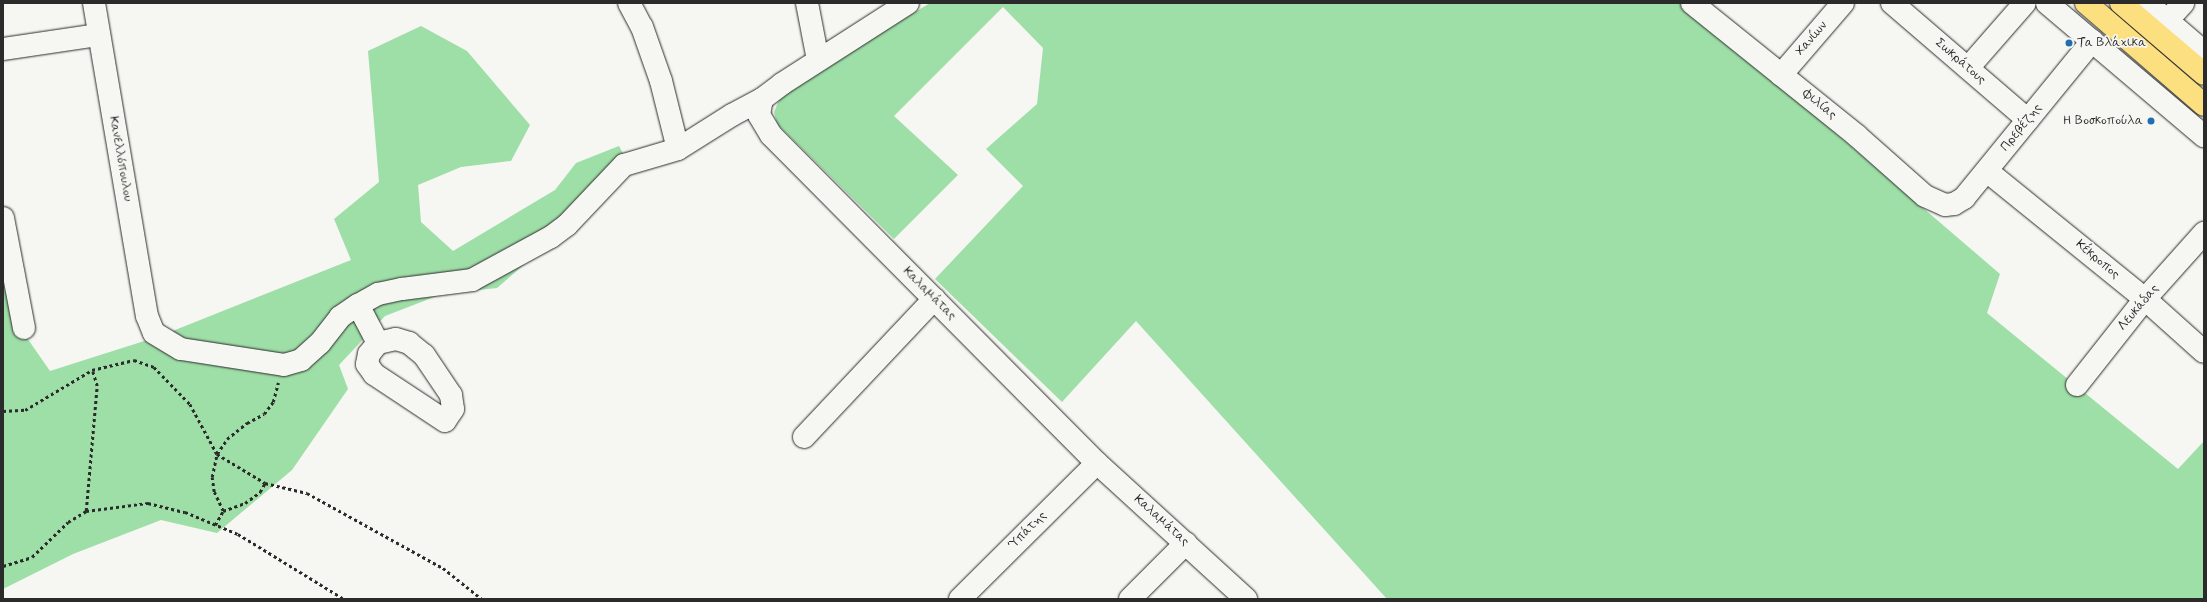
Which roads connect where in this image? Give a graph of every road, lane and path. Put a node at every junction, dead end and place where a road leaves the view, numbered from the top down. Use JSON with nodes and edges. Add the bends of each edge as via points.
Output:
{"nodes":[{"id":1,"x":94,"y":3,"type":"edge"},
{"id":2,"x":629,"y":3,"type":"edge"},
{"id":3,"x":807,"y":3,"type":"edge"},
{"id":4,"x":908,"y":3,"type":"edge"},
{"id":5,"x":1692,"y":3,"type":"edge"},
{"id":6,"x":1843,"y":3,"type":"edge"},
{"id":7,"x":1892,"y":3,"type":"edge"},
{"id":8,"x":2025,"y":3,"type":"edge"},
{"id":9,"x":2047,"y":3,"type":"edge"},
{"id":10,"x":2086,"y":3,"type":"edge"},
{"id":11,"x":2121,"y":3,"type":"edge"},
{"id":12,"x":2147,"y":3,"type":"edge"},
{"id":13,"x":2183,"y":3,"type":"edge"},
{"id":14,"x":2161,"y":26,"type":"junction"},
{"id":15,"x":98,"y":35,"type":"junction"},
{"id":16,"x":2092,"y":41,"type":"junction"},
{"id":17,"x":3,"y":49,"type":"edge"},
{"id":18,"x":2204,"y":52,"type":"edge"},
{"id":19,"x":818,"y":60,"type":"junction"},
{"id":20,"x":1968,"y":68,"type":"junction"},
{"id":21,"x":2204,"y":74,"type":"edge"},
{"id":22,"x":1782,"y":75,"type":"junction"},
{"id":23,"x":2178,"y":82,"type":"junction"},
{"id":24,"x":762,"y":99,"type":"junction"},
{"id":25,"x":2204,"y":105,"type":"edge"},
{"id":26,"x":2028,"y":120,"type":"junction"},
{"id":27,"x":2196,"y":130,"type":"edge"},
{"id":28,"x":678,"y":149,"type":"junction"},
{"id":29,"x":1987,"y":171,"type":"junction"},
{"id":30,"x":1945,"y":205,"type":"joint"},
{"id":31,"x":3,"y":218,"type":"edge"},
{"id":32,"x":2204,"y":233,"type":"edge"},
{"id":33,"x":934,"y":299,"type":"junction"},
{"id":34,"x":2145,"y":299,"type":"junction"},
{"id":35,"x":358,"y":305,"type":"junction"},
{"id":36,"x":24,"y":328,"type":"dead end"},
{"id":37,"x":378,"y":343,"type":"dead end"},
{"id":38,"x":2204,"y":352,"type":"edge"},
{"id":39,"x":284,"y":366,"type":"junction"},
{"id":40,"x":92,"y":370,"type":"junction"},
{"id":41,"x":2077,"y":385,"type":"dead end"},
{"id":42,"x":3,"y":411,"type":"edge"},
{"id":43,"x":804,"y":437,"type":"dead end"},
{"id":44,"x":217,"y":454,"type":"junction"},
{"id":45,"x":1097,"y":463,"type":"junction"},
{"id":46,"x":265,"y":483,"type":"junction"},
{"id":47,"x":86,"y":511,"type":"junction"},
{"id":48,"x":223,"y":511,"type":"junction"},
{"id":49,"x":215,"y":524,"type":"junction"},
{"id":50,"x":1186,"y":543,"type":"junction"},
{"id":51,"x":3,"y":566,"type":"edge"},
{"id":52,"x":344,"y":599,"type":"edge"},
{"id":53,"x":482,"y":599,"type":"edge"},
{"id":54,"x":960,"y":599,"type":"edge"},
{"id":55,"x":1130,"y":599,"type":"edge"},
{"id":56,"x":1246,"y":599,"type":"edge"}],
"edges":[{"from":1,"to":15,"type":"street","name":"Κανελλόπουλου"},
{"from":2,"to":28,"type":"street","via":[[642,27],[661,81]]},
{"from":3,"to":19,"type":"street"},
{"from":4,"to":19,"type":"street"},
{"from":5,"to":22,"type":"street","name":"Φιλίας"},
{"from":6,"to":22,"type":"street","name":"Χανίων"},
{"from":7,"to":20,"type":"street","name":"Σωκράτους"},
{"from":8,"to":20,"type":"street"},
{"from":9,"to":16,"type":"street"},
{"from":10,"to":23,"type":"main road"},
{"from":11,"to":14,"type":"main road"},
{"from":12,"to":14,"type":"street"},
{"from":13,"to":14,"type":"street"},
{"from":14,"to":18,"type":"street"},
{"from":14,"to":21,"type":"main road"},
{"from":15,"to":17,"type":"street"},
{"from":15,"to":39,"type":"street","name":"Κανελλόπουλου","via":[[147,316],[154,332],[181,348]]},
{"from":16,"to":26,"type":"street","name":"Πρεβέζης"},
{"from":16,"to":27,"type":"street"},
{"from":19,"to":24,"type":"street"},
{"from":20,"to":26,"type":"street","name":"Σωκράτους"},
{"from":22,"to":30,"type":"street","name":"Φιλίας","via":[[1925,196]]},
{"from":23,"to":25,"type":"main road"},
{"from":23,"to":27,"type":"street"},
{"from":24,"to":28,"type":"street"},
{"from":24,"to":33,"type":"street","name":"Καλαμάτας","via":[[759,115],[771,135]]},
{"from":26,"to":29,"type":"street","name":"Πρεβέζης"},
{"from":28,"to":35,"type":"street","via":[[624,165],[567,225],[551,237],[472,280],[378,294]]},
{"from":29,"to":30,"type":"street","name":"Πρεβέζης","via":[[1964,198],[1954,204]]},
{"from":29,"to":34,"type":"street","name":"Κέκροπος"},
{"from":31,"to":36,"type":"street"},
{"from":32,"to":34,"type":"street","name":"Λευκάδας"},
{"from":33,"to":43,"type":"street"},
{"from":33,"to":45,"type":"street","name":"Καλαμάτας"},
{"from":34,"to":38,"type":"street","name":"Κέκροπος"},
{"from":34,"to":41,"type":"street","name":"Λευκάδας"},
{"from":35,"to":37,"type":"street"},
{"from":35,"to":39,"type":"street","via":[[340,317],[320,343],[301,360]]},
{"from":39,"to":44,"type":"path","via":[[273,402],[264,414],[247,423],[227,439]]},
{"from":40,"to":42,"type":"path","via":[[25,410]]},
{"from":40,"to":44,"type":"path","via":[[134,360],[154,367],[190,404]]},
{"from":40,"to":47,"type":"path","via":[[97,386]]},
{"from":44,"to":46,"type":"path"},
{"from":44,"to":48,"type":"path","via":[[212,477],[214,492]]},
{"from":45,"to":50,"type":"street","name":"Καλαμάτας"},
{"from":45,"to":54,"type":"street","name":"Ύπάτης"},
{"from":46,"to":48,"type":"path","via":[[260,492],[245,503]]},
{"from":46,"to":53,"type":"path","via":[[307,493],[443,568]]},
{"from":47,"to":49,"type":"path","via":[[148,504],[185,512]]},
{"from":47,"to":51,"type":"path","via":[[68,522],[32,557]]},
{"from":48,"to":49,"type":"path"},
{"from":49,"to":52,"type":"path","via":[[238,534]]},
{"from":50,"to":55,"type":"street"},
{"from":50,"to":56,"type":"street","name":"Καλαμάτας"}]}
